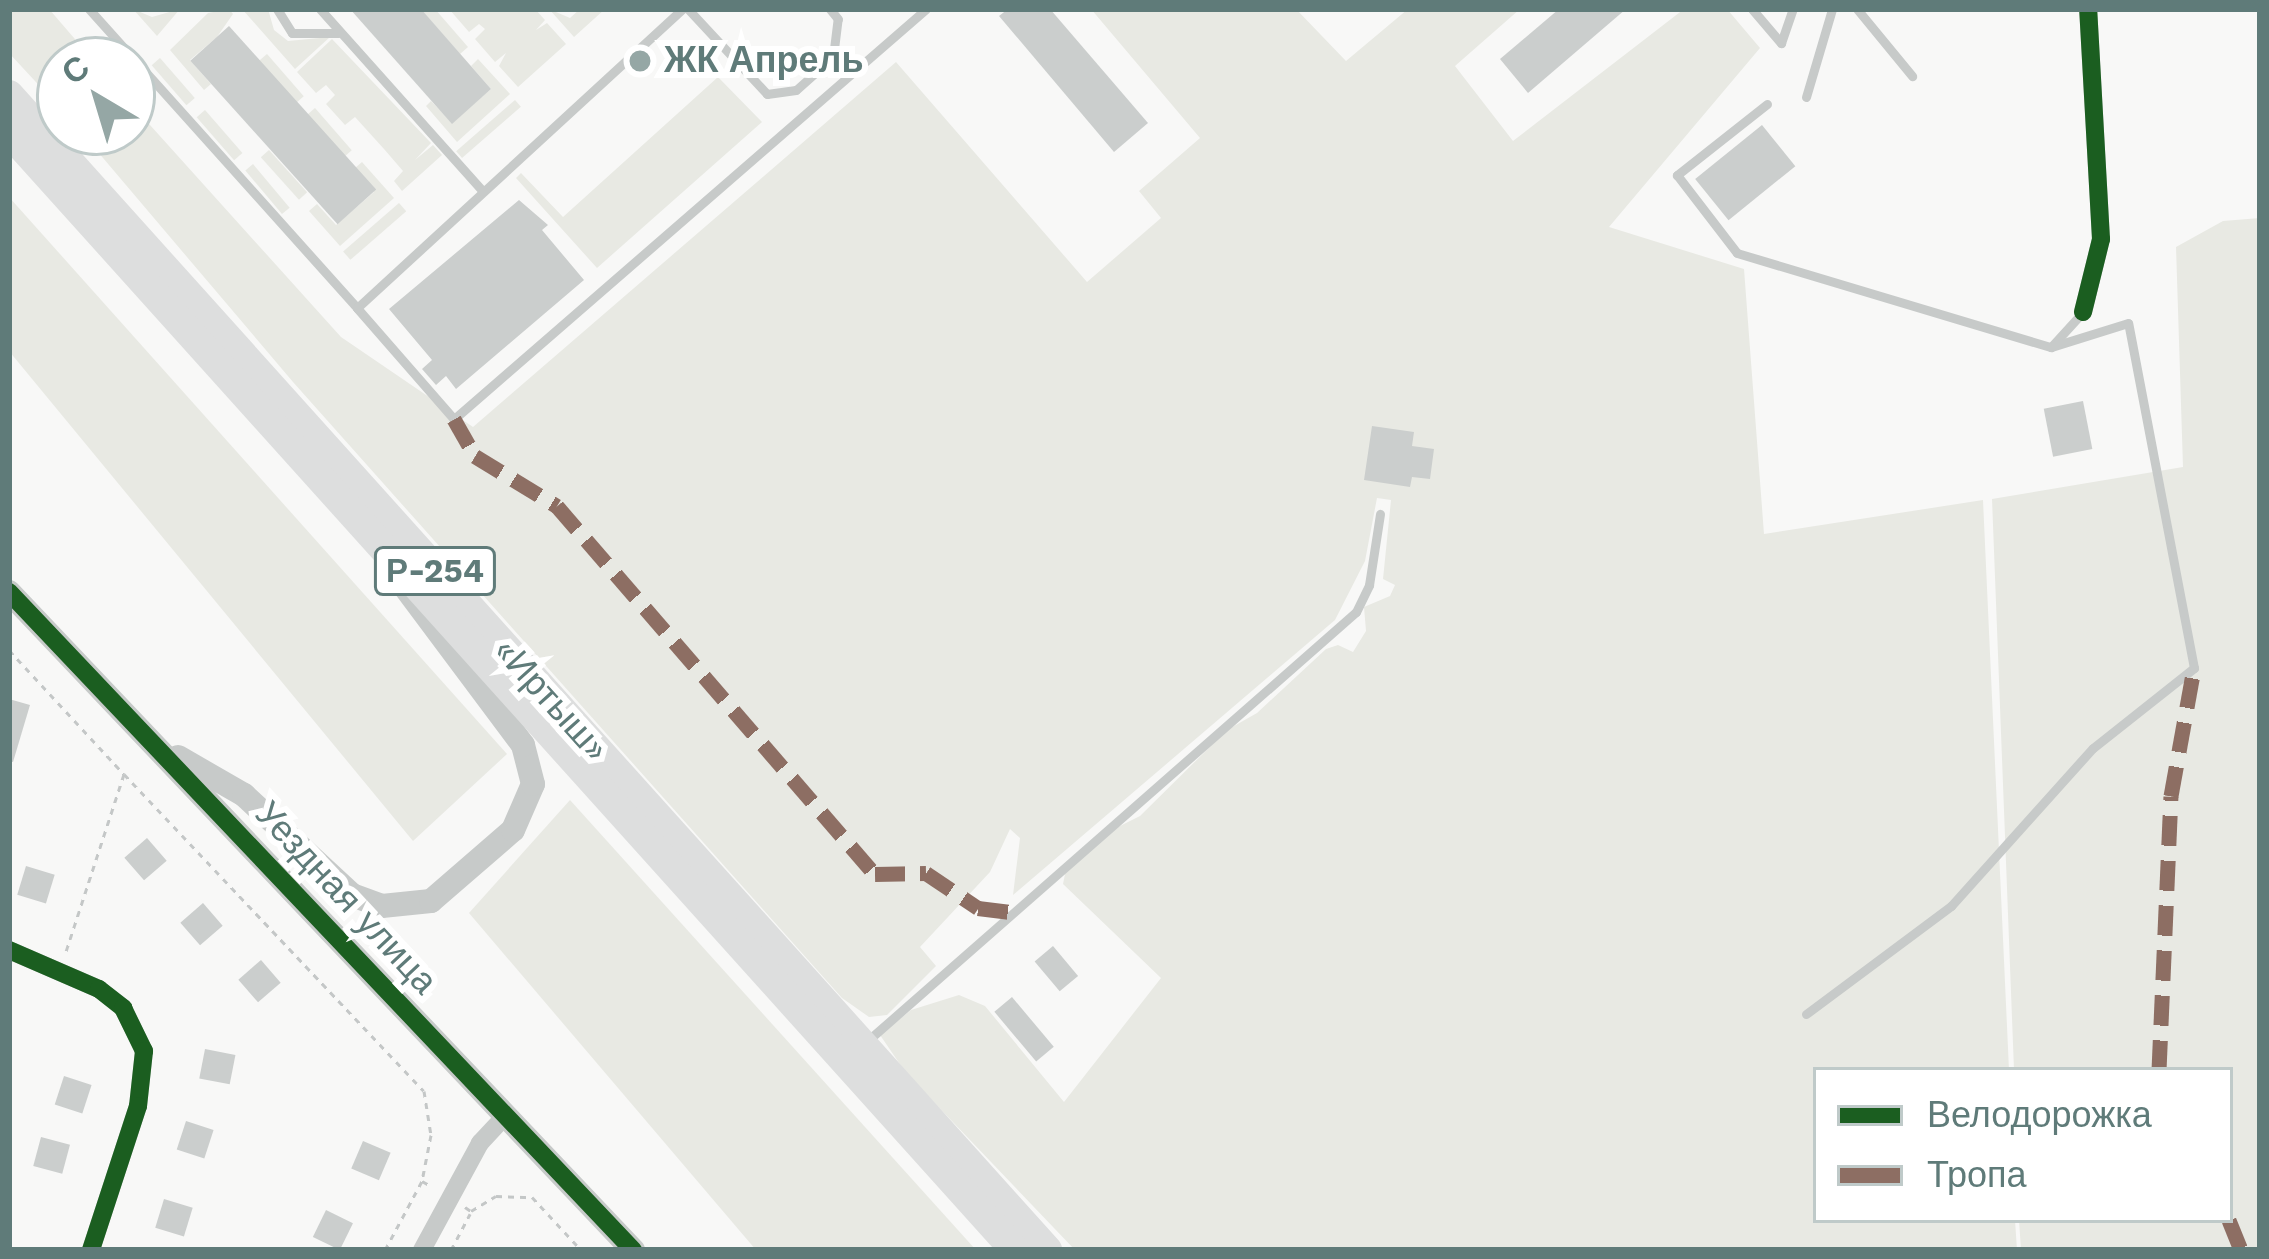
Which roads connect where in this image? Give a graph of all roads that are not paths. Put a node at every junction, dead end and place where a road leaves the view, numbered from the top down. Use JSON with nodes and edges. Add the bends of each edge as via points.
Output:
{"nodes":[{"id":1,"x":89,"y":9,"type":"edge"},
{"id":2,"x":277,"y":9,"type":"edge"},
{"id":3,"x":320,"y":9,"type":"edge"},
{"id":4,"x":685,"y":9,"type":"edge"},
{"id":5,"x":830,"y":9,"type":"edge"},
{"id":6,"x":926,"y":9,"type":"edge"},
{"id":7,"x":1752,"y":9,"type":"edge"},
{"id":8,"x":1792,"y":9,"type":"edge"},
{"id":9,"x":1832,"y":9,"type":"edge"},
{"id":10,"x":1858,"y":9,"type":"edge"},
{"id":11,"x":2088,"y":9,"type":"edge"},
{"id":12,"x":343,"y":35,"type":"junction"},
{"id":13,"x":1912,"y":76,"type":"dead end"},
{"id":14,"x":9,"y":94,"type":"edge"},
{"id":15,"x":1806,"y":97,"type":"dead end"},
{"id":16,"x":1767,"y":104,"type":"dead end"},
{"id":17,"x":9,"y":132,"type":"edge"},
{"id":18,"x":483,"y":191,"type":"junction"},
{"id":19,"x":357,"y":308,"type":"junction"},
{"id":20,"x":2083,"y":312,"type":"joint"},
{"id":21,"x":2051,"y":347,"type":"junction"},
{"id":22,"x":1380,"y":514,"type":"dead end"},
{"id":23,"x":388,"y":560,"type":"junction"},
{"id":24,"x":14,"y":606,"type":"edge"},
{"id":25,"x":156,"y":743,"type":"junction"},
{"id":26,"x":9,"y":950,"type":"edge"},
{"id":27,"x":1806,"y":1014,"type":"dead end"},
{"id":28,"x":861,"y":1046,"type":"junction"},
{"id":29,"x":505,"y":1116,"type":"junction"},
{"id":30,"x":92,"y":1250,"type":"edge"},
{"id":31,"x":422,"y":1250,"type":"edge"},
{"id":32,"x":633,"y":1250,"type":"edge"},
{"id":33,"x":1015,"y":1250,"type":"edge"},
{"id":34,"x":1047,"y":1250,"type":"edge"}],
"edges":[{"from":1,"to":19,"type":"lane"},
{"from":2,"to":12,"type":"lane","via":[[292,32]]},
{"from":3,"to":12,"type":"lane"},
{"from":4,"to":5,"type":"lane","via":[[767,94],[796,90],[833,57],[838,19]]},
{"from":4,"to":18,"type":"lane"},
{"from":6,"to":19,"type":"lane","via":[[454,419]]},
{"from":7,"to":8,"type":"lane","via":[[1781,43]]},
{"from":9,"to":15,"type":"lane"},
{"from":10,"to":13,"type":"lane"},
{"from":11,"to":20,"type":"street","via":[[2102,239]]},
{"from":12,"to":18,"type":"lane"},
{"from":14,"to":28,"type":"highway","name":"«Иртыш»","number":"Р-254"},
{"from":16,"to":21,"type":"lane","via":[[1678,176],[1737,253]]},
{"from":17,"to":23,"type":"highway","name":"«Иртыш»","number":"Р-254"},
{"from":18,"to":19,"type":"lane"},
{"from":20,"to":21,"type":"lane"},
{"from":21,"to":27,"type":"lane","via":[[2128,323],[2194,668],[2093,748],[1951,906]]},
{"from":22,"to":28,"type":"lane","via":[[1369,585],[1356,612]]},
{"from":23,"to":25,"type":"street","via":[[530,765],[530,802],[476,866],[431,901],[382,906],[352,895],[244,795]]},
{"from":23,"to":33,"type":"highway","name":"«Иртыш»","number":"Р-254"},
{"from":24,"to":25,"type":"street","name":"Уездная улица"},
{"from":25,"to":29,"type":"street","name":"Уездная улица"},
{"from":26,"to":30,"type":"street","via":[[60,967],[123,1007],[144,1051],[138,1106]]},
{"from":28,"to":34,"type":"highway","name":"«Иртыш»","number":"Р-254"},
{"from":29,"to":31,"type":"street"},
{"from":29,"to":32,"type":"street","name":"Уездная улица"}]}
